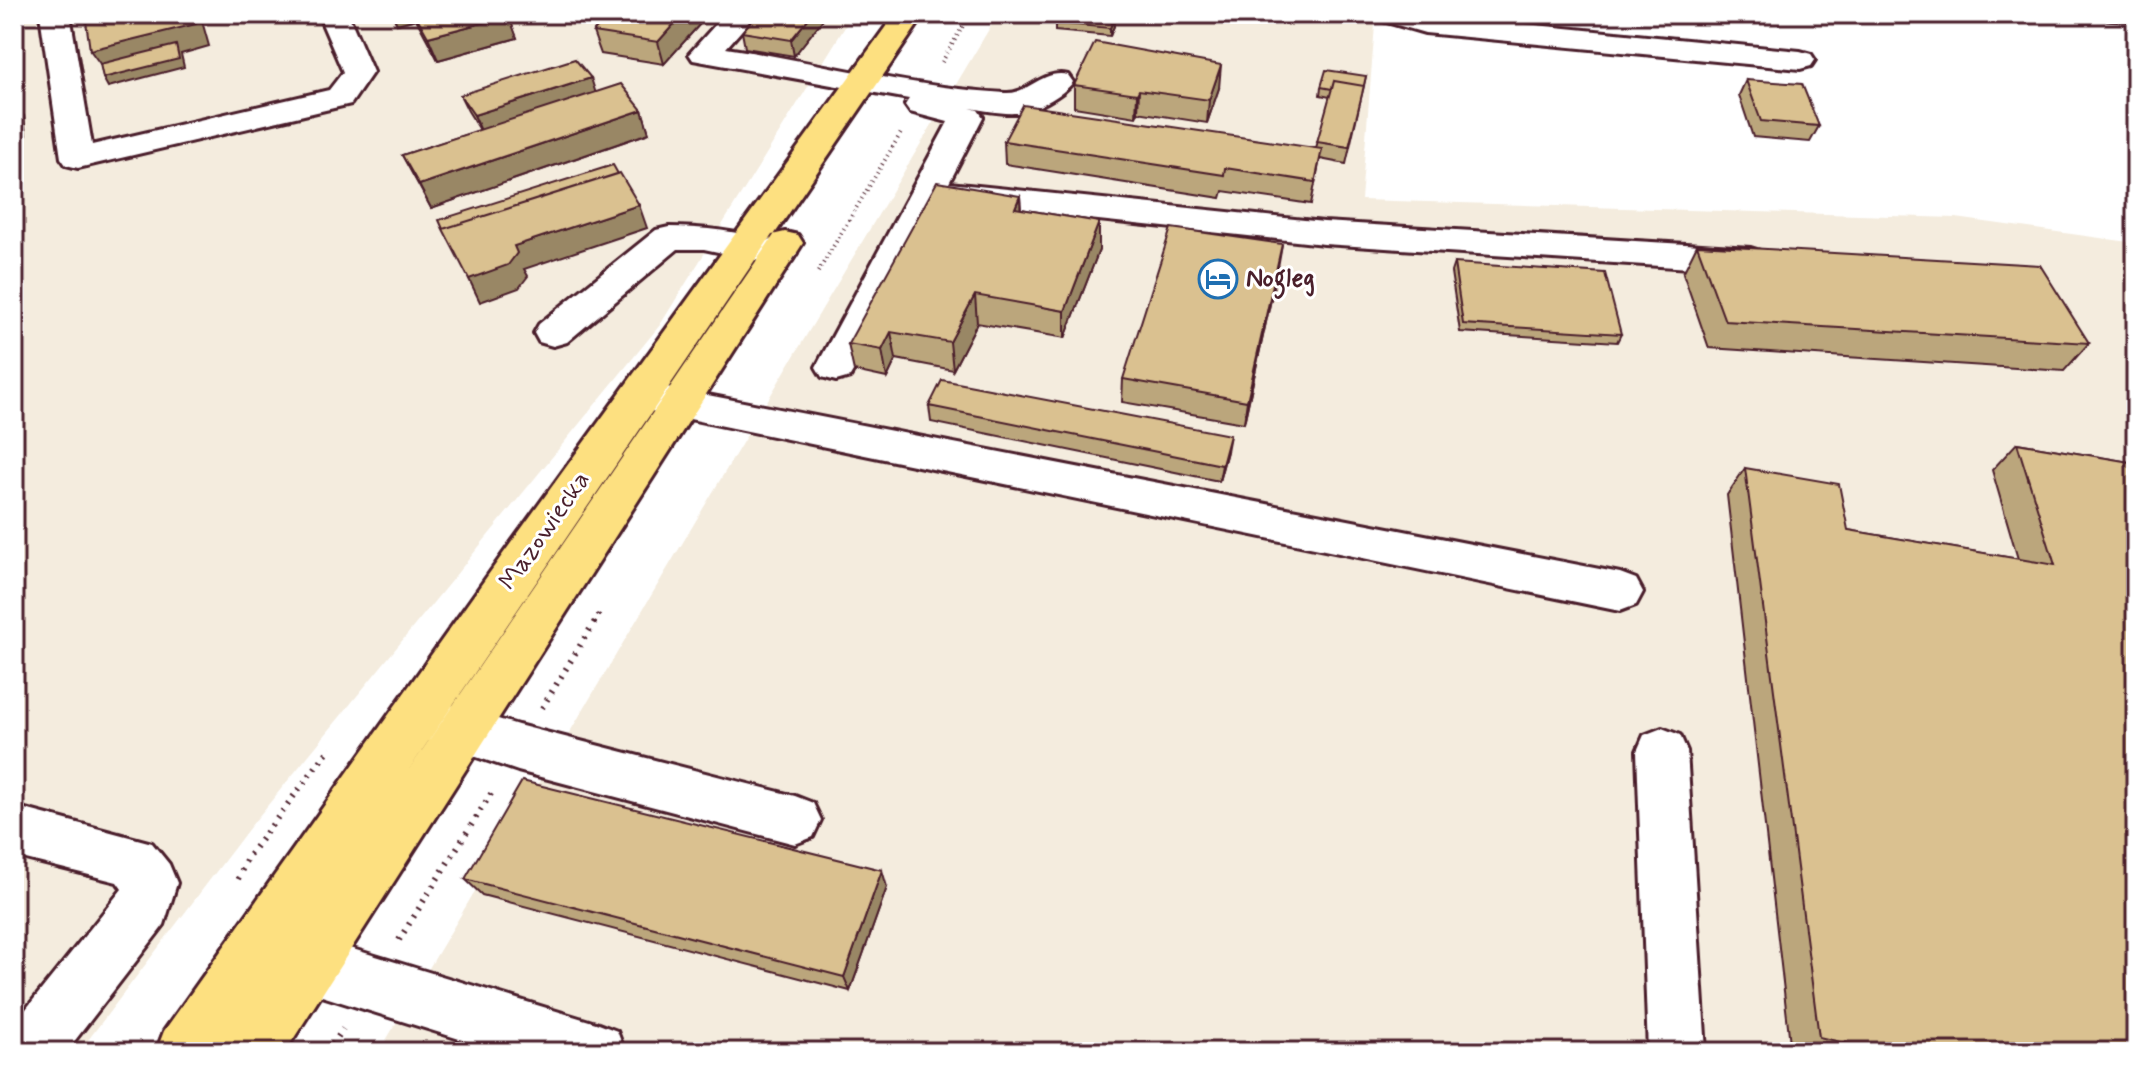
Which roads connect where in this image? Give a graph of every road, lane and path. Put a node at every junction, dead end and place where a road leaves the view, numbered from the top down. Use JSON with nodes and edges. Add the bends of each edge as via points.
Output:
{"nodes":[{"id":1,"x":55,"y":14,"type":"edge"},
{"id":2,"x":333,"y":14,"type":"edge"},
{"id":3,"x":741,"y":14,"type":"edge"},
{"id":4,"x":910,"y":14,"type":"edge"},
{"id":5,"x":938,"y":14,"type":"edge"},
{"id":6,"x":970,"y":14,"type":"edge"},
{"id":7,"x":1390,"y":14,"type":"edge"},
{"id":8,"x":1800,"y":60,"type":"dead end"},
{"id":9,"x":1057,"y":82,"type":"dead end"},
{"id":10,"x":899,"y":91,"type":"junction"},
{"id":11,"x":928,"y":191,"type":"junction"},
{"id":12,"x":763,"y":250,"type":"junction"},
{"id":13,"x":1786,"y":262,"type":"edge"},
{"id":14,"x":811,"y":283,"type":"dead end"},
{"id":15,"x":553,"y":333,"type":"dead end"},
{"id":16,"x":836,"y":367,"type":"dead end"},
{"id":17,"x":660,"y":400,"type":"junction"},
{"id":18,"x":1620,"y":592,"type":"dead end"},
{"id":19,"x":605,"y":604,"type":"dead end"},
{"id":20,"x":417,"y":717,"type":"junction"},
{"id":21,"x":465,"y":730,"type":"junction"},
{"id":22,"x":518,"y":748,"type":"junction"},
{"id":23,"x":1662,"y":751,"type":"dead end"},
{"id":24,"x":795,"y":820,"type":"dead end"},
{"id":25,"x":14,"y":831,"type":"edge"},
{"id":26,"x":258,"y":949,"type":"junction"},
{"id":27,"x":312,"y":964,"type":"junction"},
{"id":28,"x":372,"y":982,"type":"junction"},
{"id":29,"x":29,"y":1052,"type":"edge"},
{"id":30,"x":185,"y":1052,"type":"edge"},
{"id":31,"x":251,"y":1052,"type":"edge"},
{"id":32,"x":328,"y":1052,"type":"edge"},
{"id":33,"x":596,"y":1052,"type":"edge"},
{"id":34,"x":1677,"y":1052,"type":"edge"}],
"edges":[{"from":1,"to":2,"type":"lane","via":[[78,158],[340,97],[358,72]]},
{"from":3,"to":10,"type":"lane","via":[[704,54]]},
{"from":4,"to":10,"type":"main road","name":"Mazowiecka"},
{"from":5,"to":10,"type":"main road","name":"Mazowiecka"},
{"from":6,"to":10,"type":"path"},
{"from":7,"to":8,"type":"lane","via":[[1425,24]]},
{"from":9,"to":10,"type":"lane","via":[[1015,104]]},
{"from":10,"to":11,"type":"lane","via":[[967,117]]},
{"from":10,"to":12,"type":"main road","name":"Mazowiecka"},
{"from":10,"to":14,"type":"path"},
{"from":11,"to":13,"type":"lane","via":[[1324,233]]},
{"from":11,"to":16,"type":"lane"},
{"from":12,"to":15,"type":"lane","via":[[704,238],[669,238]]},
{"from":12,"to":17,"type":"main road","name":"Mazowiecka"},
{"from":17,"to":18,"type":"lane"},
{"from":17,"to":20,"type":"main road","name":"Mazowiecka"},
{"from":17,"to":21,"type":"main road","name":"Mazowiecka"},
{"from":19,"to":22,"type":"path"},
{"from":20,"to":21,"type":"lane"},
{"from":20,"to":26,"type":"main road","name":"Mazowiecka"},
{"from":21,"to":22,"type":"lane"},
{"from":21,"to":27,"type":"main road","name":"Mazowiecka"},
{"from":22,"to":24,"type":"lane"},
{"from":22,"to":28,"type":"path"},
{"from":23,"to":34,"type":"lane"},
{"from":25,"to":29,"type":"lane","via":[[133,861],[150,883],[145,906]]},
{"from":26,"to":27,"type":"lane"},
{"from":26,"to":30,"type":"main road","name":"Mazowiecka"},
{"from":27,"to":28,"type":"lane"},
{"from":27,"to":31,"type":"main road","name":"Mazowiecka"},
{"from":28,"to":32,"type":"path"},
{"from":28,"to":33,"type":"lane"}]}
